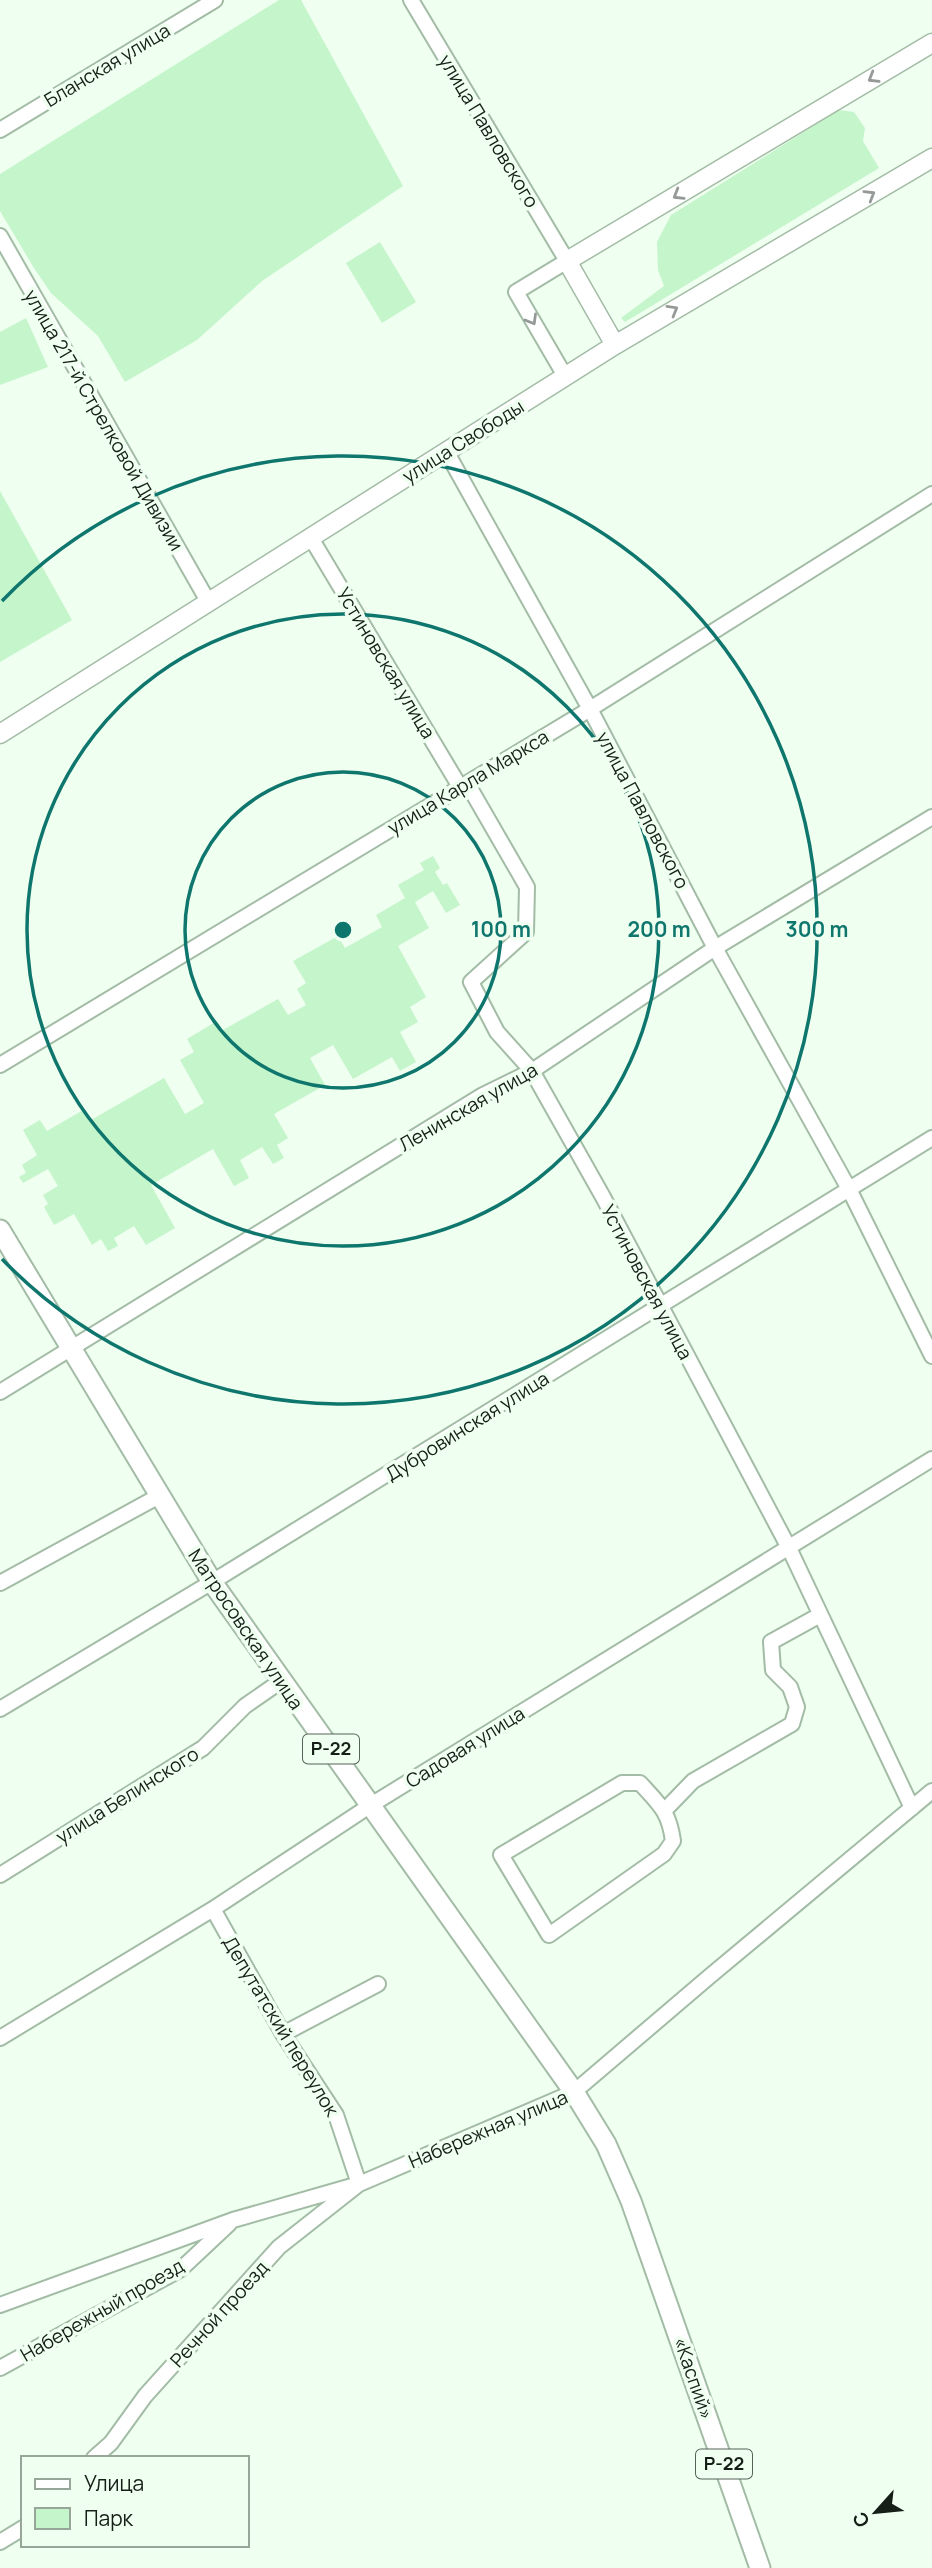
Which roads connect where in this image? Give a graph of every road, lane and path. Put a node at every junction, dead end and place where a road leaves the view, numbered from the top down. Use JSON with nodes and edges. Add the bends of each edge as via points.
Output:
{"nodes":[{"id":1,"x":215,"y":0,"type":"edge"},
{"id":2,"x":411,"y":0,"type":"edge"},
{"id":3,"x":932,"y":43,"type":"edge"},
{"id":4,"x":0,"y":130,"type":"edge"},
{"id":5,"x":932,"y":159,"type":"edge"},
{"id":6,"x":0,"y":236,"type":"edge"},
{"id":7,"x":567,"y":261,"type":"junction"},
{"id":8,"x":615,"y":345,"type":"junction"},
{"id":9,"x":565,"y":376,"type":"junction"},
{"id":10,"x":446,"y":452,"type":"junction"},
{"id":11,"x":932,"y":494,"type":"edge"},
{"id":12,"x":311,"y":538,"type":"junction"},
{"id":13,"x":209,"y":603,"type":"junction"},
{"id":14,"x":590,"y":709,"type":"junction"},
{"id":15,"x":0,"y":734,"type":"edge"},
{"id":16,"x":464,"y":785,"type":"junction"},
{"id":17,"x":932,"y":817,"type":"edge"},
{"id":18,"x":715,"y":947,"type":"junction"},
{"id":19,"x":0,"y":1065,"type":"edge"},
{"id":20,"x":532,"y":1071,"type":"junction"},
{"id":21,"x":932,"y":1138,"type":"edge"},
{"id":22,"x":849,"y":1189,"type":"junction"},
{"id":23,"x":0,"y":1232,"type":"edge"},
{"id":24,"x":661,"y":1307,"type":"junction"},
{"id":25,"x":71,"y":1348,"type":"junction"},
{"id":26,"x":932,"y":1356,"type":"edge"},
{"id":27,"x":0,"y":1392,"type":"edge"},
{"id":28,"x":932,"y":1459,"type":"edge"},
{"id":29,"x":159,"y":1496,"type":"junction"},
{"id":30,"x":789,"y":1548,"type":"junction"},
{"id":31,"x":212,"y":1582,"type":"junction"},
{"id":32,"x":0,"y":1583,"type":"edge"},
{"id":33,"x":820,"y":1615,"type":"junction"},
{"id":34,"x":281,"y":1681,"type":"junction"},
{"id":35,"x":0,"y":1709,"type":"edge"},
{"id":36,"x":932,"y":1791,"type":"edge"},
{"id":37,"x":371,"y":1805,"type":"junction"},
{"id":38,"x":912,"y":1808,"type":"junction"},
{"id":39,"x":665,"y":1810,"type":"junction"},
{"id":40,"x":0,"y":1875,"type":"edge"},
{"id":41,"x":213,"y":1909,"type":"junction"},
{"id":42,"x":378,"y":1984,"type":"dead end"},
{"id":43,"x":283,"y":2034,"type":"junction"},
{"id":44,"x":0,"y":2038,"type":"edge"},
{"id":45,"x":574,"y":2092,"type":"junction"},
{"id":46,"x":359,"y":2184,"type":"junction"},
{"id":47,"x":233,"y":2220,"type":"junction"},
{"id":48,"x":656,"y":2268,"type":"joint"},
{"id":49,"x":0,"y":2305,"type":"edge"},
{"id":50,"x":0,"y":2368,"type":"edge"},
{"id":51,"x":96,"y":2456,"type":"edge"},
{"id":52,"x":21,"y":2529,"type":"edge"},
{"id":53,"x":0,"y":2542,"type":"edge"},
{"id":54,"x":760,"y":2568,"type":"edge"}],
"edges":[{"from":1,"to":4,"type":"street","name":"Бланская улица"},
{"from":2,"to":7,"type":"street","name":"улица Павловского"},
{"from":3,"to":7,"type":"main road","one_way":true},
{"from":8,"to":5,"type":"main road","name":"улица Свободы","one_way":true},
{"from":6,"to":13,"type":"street","name":"улица 217-й Стрелковой Дивизии"},
{"from":7,"to":8,"type":"main road"},
{"from":7,"to":9,"type":"street","one_way":true,"via":[[516,292]]},
{"from":8,"to":9,"type":"main road","name":"улица Свободы"},
{"from":9,"to":10,"type":"main road","name":"улица Свободы"},
{"from":10,"to":12,"type":"main road","name":"улица Свободы"},
{"from":10,"to":14,"type":"street","name":"улица Павловского"},
{"from":11,"to":14,"type":"street","name":"улица Карла Маркса"},
{"from":12,"to":13,"type":"main road","name":"улица Свободы"},
{"from":12,"to":16,"type":"street","name":"Устиновская улица"},
{"from":13,"to":15,"type":"main road","name":"улица Свободы"},
{"from":14,"to":16,"type":"street","name":"улица Карла Маркса"},
{"from":14,"to":18,"type":"street","name":"улица Павловского"},
{"from":16,"to":19,"type":"street","name":"улица Карла Маркса"},
{"from":16,"to":20,"type":"street","name":"Устиновская улица","via":[[527,887],[526,932],[471,982],[496,1032]]},
{"from":17,"to":18,"type":"street","name":"Ленинская улица"},
{"from":18,"to":20,"type":"street","name":"Ленинская улица"},
{"from":18,"to":22,"type":"street","name":"улица Павловского"},
{"from":20,"to":24,"type":"street","name":"Устиновская улица"},
{"from":20,"to":25,"type":"street","name":"Ленинская улица","via":[[484,1095]]},
{"from":21,"to":22,"type":"street","name":"Дубровинская улица"},
{"from":22,"to":24,"type":"street","name":"Дубровинская улица"},
{"from":22,"to":26,"type":"street","name":"улица Павловского"},
{"from":23,"to":25,"type":"highway","name":"Матросовская улица","number":"Р-22"},
{"from":24,"to":30,"type":"street","name":"Устиновская улица"},
{"from":24,"to":31,"type":"street","name":"Дубровинская улица"},
{"from":25,"to":27,"type":"street","name":"Ленинская улица"},
{"from":25,"to":29,"type":"highway","name":"Матросовская улица","number":"Р-22"},
{"from":28,"to":30,"type":"street","name":"Садовая улица"},
{"from":29,"to":31,"type":"highway","name":"Матросовская улица","number":"Р-22"},
{"from":29,"to":32,"type":"street"},
{"from":30,"to":33,"type":"street","name":"Устиновская улица"},
{"from":30,"to":37,"type":"street","name":"Садовая улица"},
{"from":31,"to":34,"type":"highway","name":"Матросовская улица","number":"Р-22"},
{"from":31,"to":35,"type":"street","name":"Дубровинская улица"},
{"from":33,"to":38,"type":"street","name":"Устиновская улица"},
{"from":33,"to":39,"type":"street","via":[[771,1642],[774,1670],[790,1688],[797,1707],[792,1724],[693,1782]]},
{"from":34,"to":37,"type":"highway","name":"Матросовская улица","number":"Р-22"},
{"from":34,"to":40,"type":"street","name":"улица Белинского","via":[[245,1706],[204,1748]]},
{"from":36,"to":38,"type":"street","name":"Набережная улица"},
{"from":37,"to":41,"type":"street","name":"Садовая улица"},
{"from":37,"to":45,"type":"highway","name":"Матросовская улица","number":"Р-22"},
{"from":38,"to":45,"type":"street","name":"Набережная улица"},
{"from":39,"to":39,"type":"street","via":[[673,1840],[664,1854],[549,1935],[501,1855],[622,1783],[640,1783]]},
{"from":41,"to":43,"type":"street","name":"Депутатский переулок"},
{"from":41,"to":44,"type":"street","name":"Садовая улица"},
{"from":42,"to":43,"type":"street"},
{"from":43,"to":46,"type":"street","name":"Депутатский переулок","via":[[336,2115]]},
{"from":45,"to":46,"type":"street","name":"Набережная улица"},
{"from":45,"to":48,"type":"highway","name":"Матросовская улица","number":"Р-22","via":[[606,2144]]},
{"from":46,"to":47,"type":"street","name":"Набережная улица"},
{"from":46,"to":51,"type":"street","name":"Речной проезд","via":[[279,2247]]},
{"from":47,"to":49,"type":"street","name":"Набережная улица"},
{"from":47,"to":50,"type":"street","name":"Набережный проезд","via":[[181,2269]]},
{"from":48,"to":54,"type":"highway","name":"«Каспий»","number":"Р-22"},
{"from":52,"to":53,"type":"street"}]}
